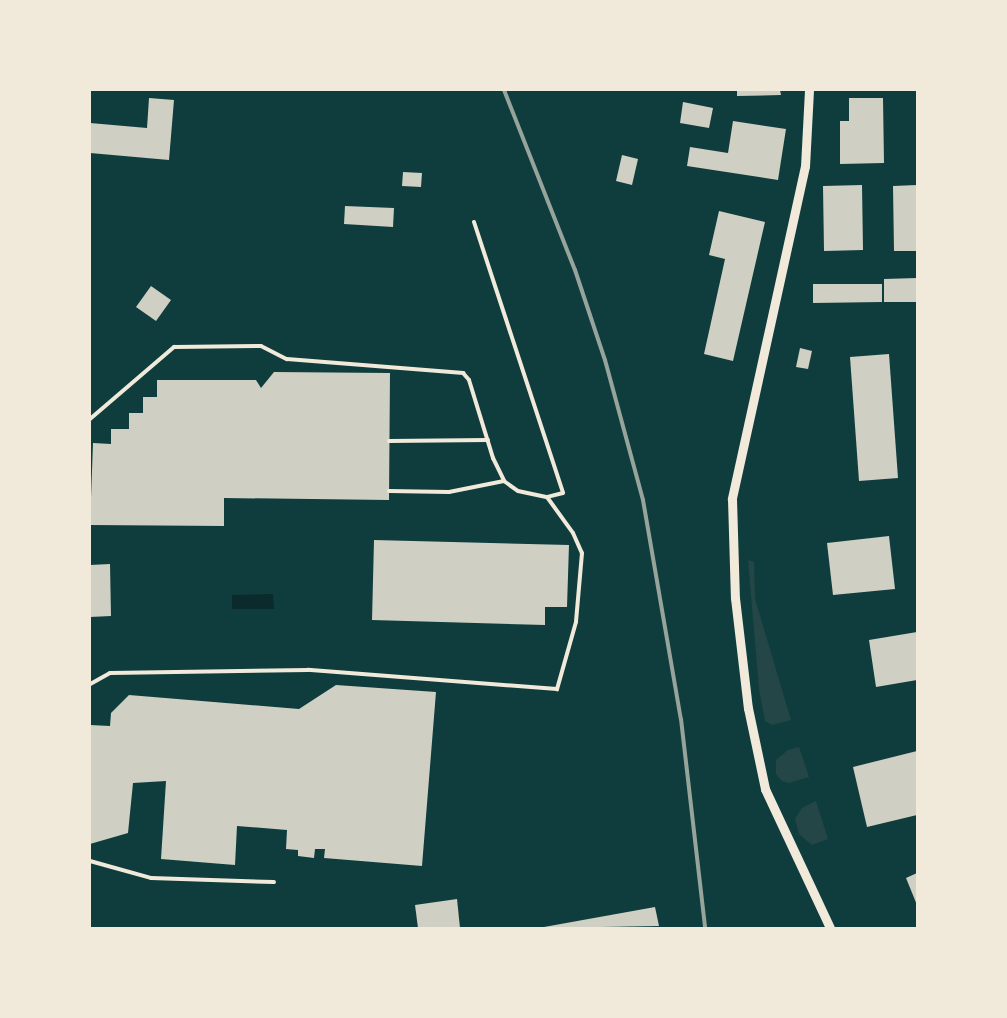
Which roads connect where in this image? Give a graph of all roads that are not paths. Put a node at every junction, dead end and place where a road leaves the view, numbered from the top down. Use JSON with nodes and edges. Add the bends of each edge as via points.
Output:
{"nodes":[{"id":1,"x":809,"y":90,"type":"edge"},
{"id":2,"x":474,"y":222,"type":"dead end"},
{"id":3,"x":90,"y":419,"type":"edge"},
{"id":4,"x":488,"y":440,"type":"junction"},
{"id":5,"x":390,"y":441,"type":"dead end"},
{"id":6,"x":504,"y":481,"type":"junction"},
{"id":7,"x":389,"y":491,"type":"dead end"},
{"id":8,"x":547,"y":497,"type":"junction"},
{"id":9,"x":90,"y":684,"type":"edge"},
{"id":10,"x":90,"y":861,"type":"edge"},
{"id":11,"x":274,"y":882,"type":"dead end"},
{"id":12,"x":830,"y":928,"type":"edge"}],
"edges":[{"from":1,"to":12,"type":"street","via":[[805,166],[732,499],[737,616],[748,708],[765,789]]},
{"from":2,"to":8,"type":"lane","via":[[563,493]]},
{"from":3,"to":4,"type":"lane","via":[[174,347],[261,346],[286,360],[463,373],[470,380]]},
{"from":4,"to":5,"type":"lane"},
{"from":4,"to":6,"type":"lane"},
{"from":6,"to":7,"type":"lane","via":[[449,492]]},
{"from":6,"to":8,"type":"lane","via":[[518,491]]},
{"from":8,"to":9,"type":"lane","via":[[574,533],[582,553],[576,622],[557,689],[308,670],[110,673]]},
{"from":10,"to":11,"type":"lane","via":[[151,878]]}]}
